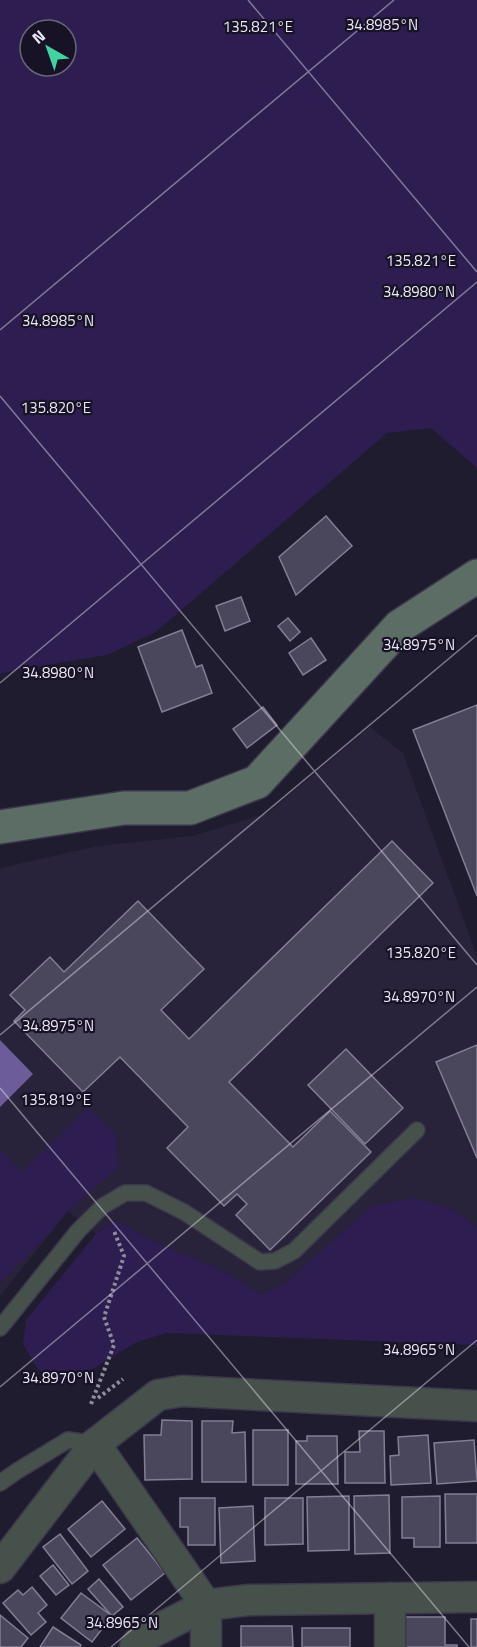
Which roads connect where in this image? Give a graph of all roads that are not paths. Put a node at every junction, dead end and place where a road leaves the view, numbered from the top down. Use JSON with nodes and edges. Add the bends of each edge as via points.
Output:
{"nodes":[{"id":1,"x":477,"y":576,"type":"edge"},
{"id":2,"x":0,"y":827,"type":"edge"},
{"id":3,"x":417,"y":1130,"type":"dead end"},
{"id":4,"x":0,"y":1328,"type":"edge"},
{"id":5,"x":477,"y":1406,"type":"edge"},
{"id":6,"x":95,"y":1444,"type":"junction"},
{"id":7,"x":0,"y":1483,"type":"edge"},
{"id":8,"x":0,"y":1568,"type":"edge"},
{"id":9,"x":477,"y":1597,"type":"edge"},
{"id":10,"x":390,"y":1598,"type":"junction"},
{"id":11,"x":206,"y":1605,"type":"junction"},
{"id":12,"x":135,"y":1647,"type":"edge"},
{"id":13,"x":206,"y":1647,"type":"edge"},
{"id":14,"x":390,"y":1647,"type":"edge"}],
"edges":[{"from":1,"to":2,"type":"street","via":[[399,626],[257,782],[190,808],[124,808]]},
{"from":3,"to":4,"type":"lane","via":[[294,1251],[275,1261],[260,1262],[184,1212],[146,1193],[126,1193],[103,1206],[78,1231]]},
{"from":5,"to":6,"type":"street","via":[[182,1391],[158,1395]]},
{"from":6,"to":7,"type":"lane","via":[[68,1440]]},
{"from":6,"to":8,"type":"street"},
{"from":6,"to":11,"type":"street"},
{"from":9,"to":10,"type":"street"},
{"from":10,"to":11,"type":"street","via":[[249,1600]]},
{"from":10,"to":14,"type":"street"},
{"from":11,"to":12,"type":"street","via":[[143,1637]]},
{"from":11,"to":13,"type":"street"}]}
